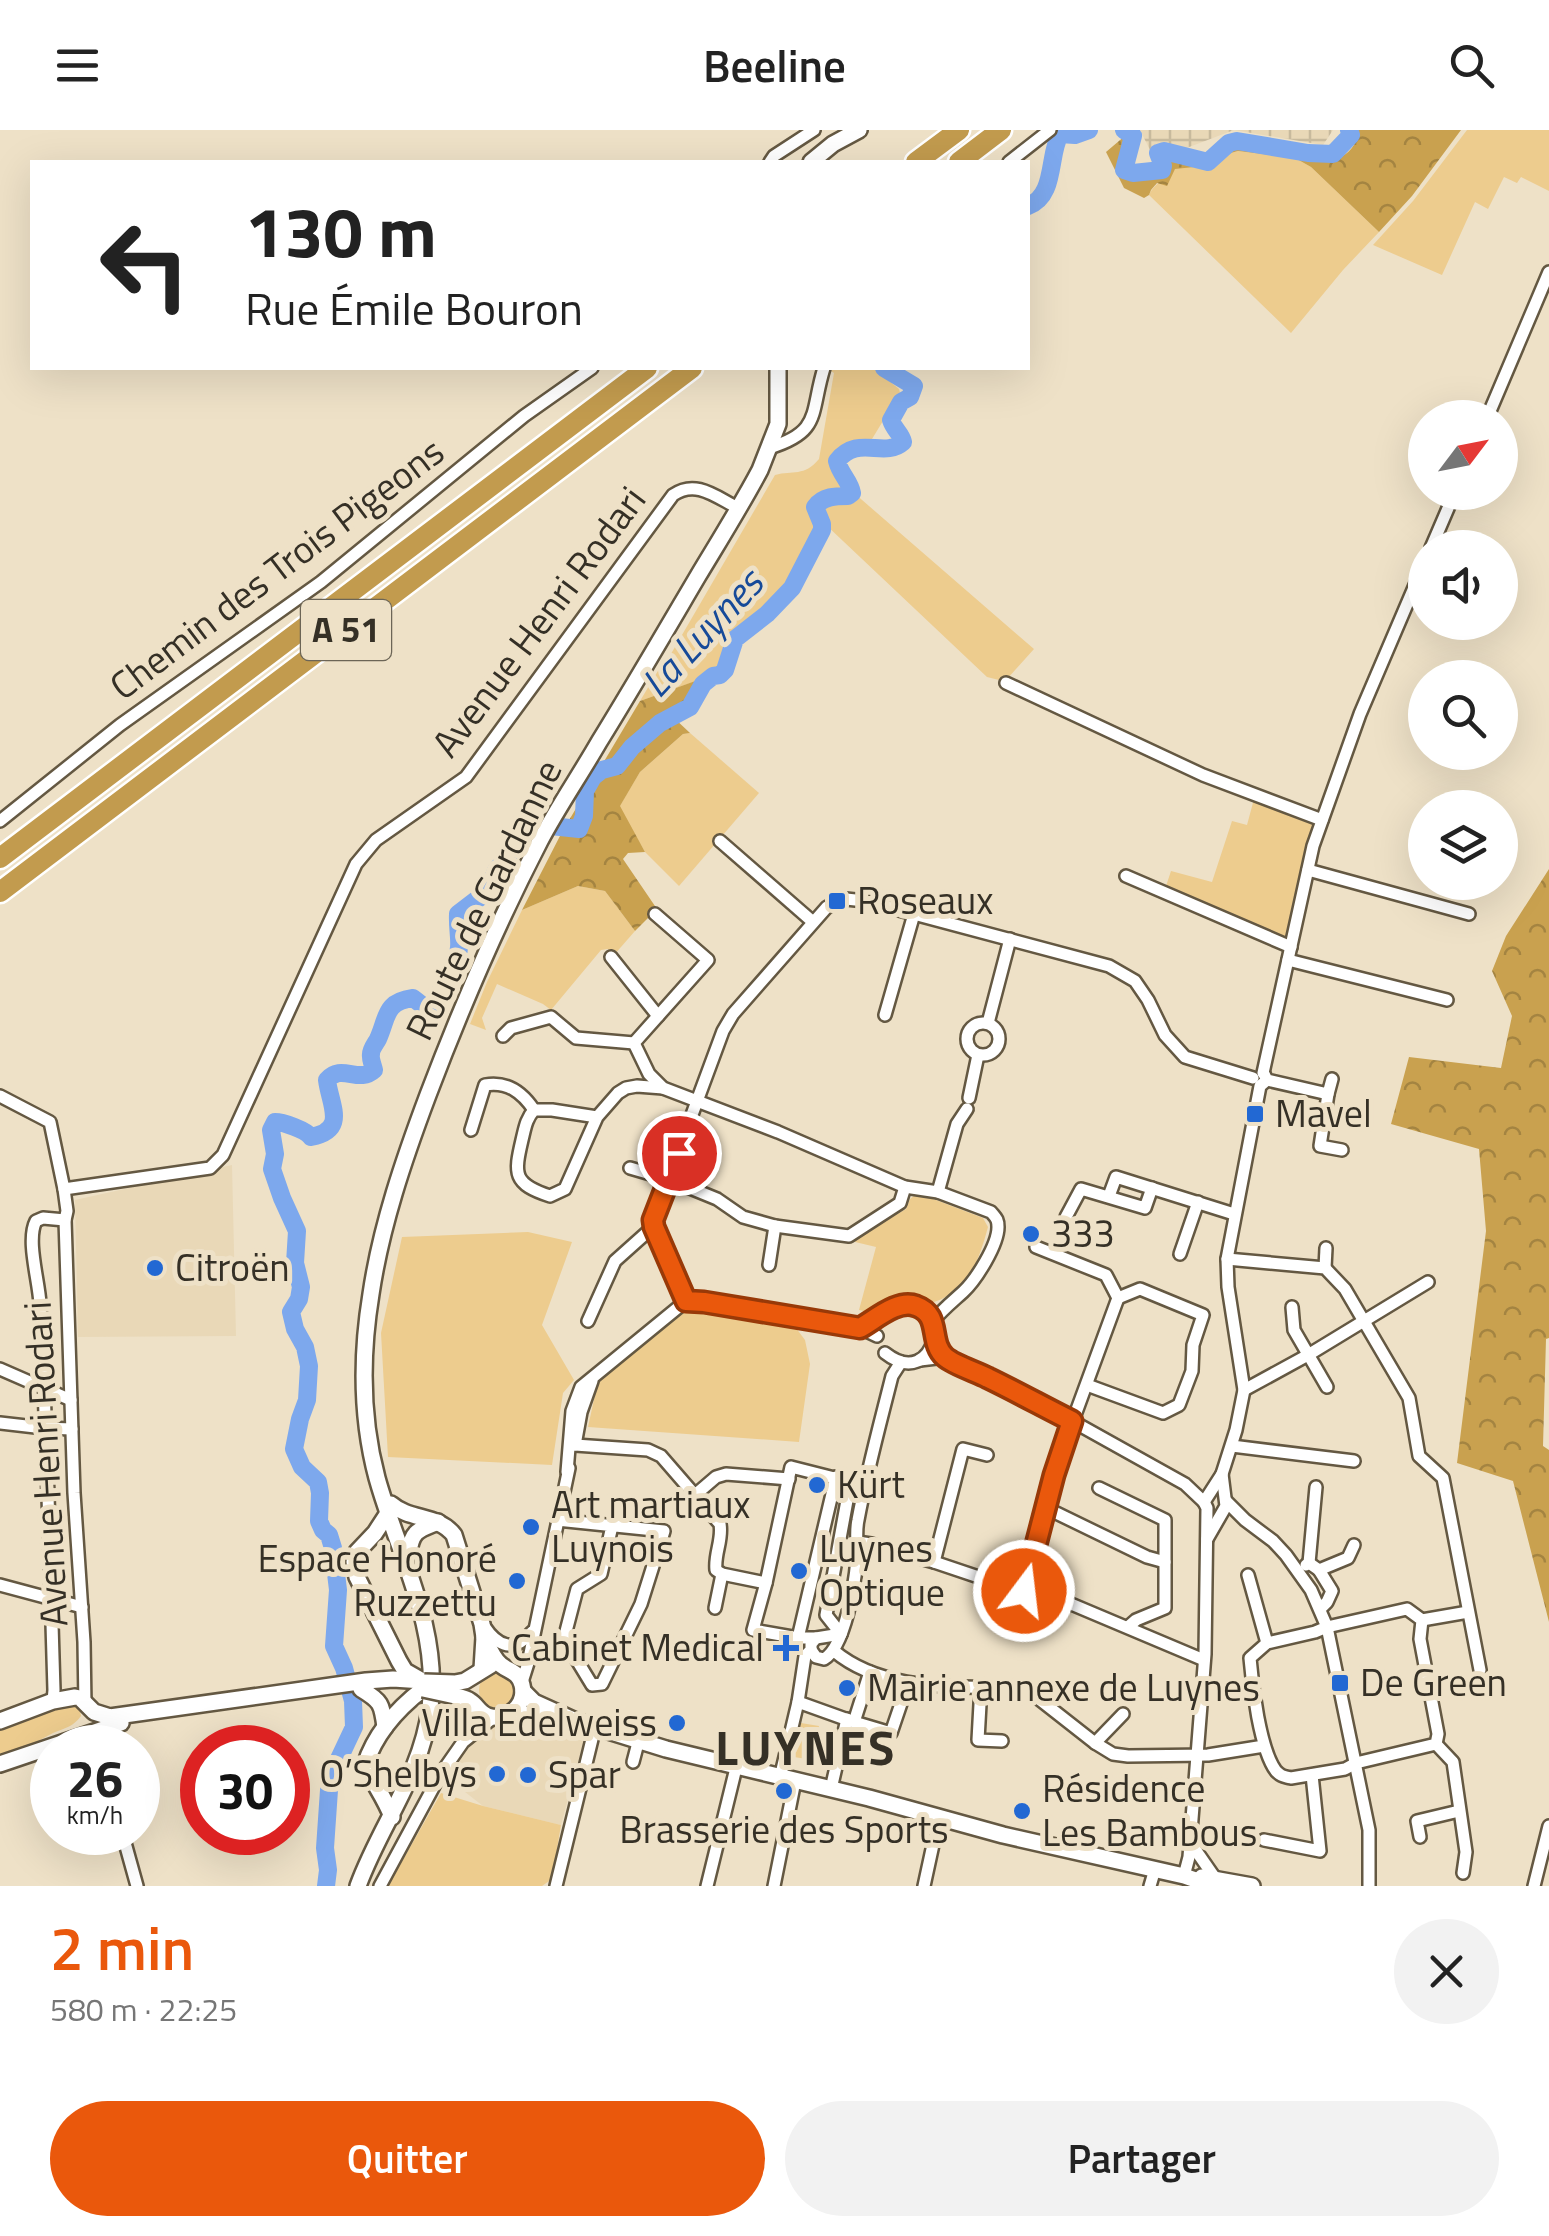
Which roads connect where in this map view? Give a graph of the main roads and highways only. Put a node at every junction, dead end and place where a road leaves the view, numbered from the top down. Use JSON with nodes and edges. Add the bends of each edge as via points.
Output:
{"nodes":[{"id":1,"x":860,"y":130,"type":"edge"},
{"id":2,"x":959,"y":130,"type":"edge"},
{"id":3,"x":1002,"y":130,"type":"edge"},
{"id":4,"x":1014,"y":130,"type":"edge"},
{"id":5,"x":814,"y":160,"type":"edge"},
{"id":6,"x":919,"y":160,"type":"edge"},
{"id":7,"x":962,"y":160,"type":"edge"},
{"id":8,"x":977,"y":160,"type":"edge"},
{"id":9,"x":645,"y":370,"type":"edge"},
{"id":10,"x":689,"y":370,"type":"edge"},
{"id":11,"x":778,"y":370,"type":"edge"},
{"id":12,"x":0,"y":858,"type":"edge"},
{"id":13,"x":0,"y":892,"type":"edge"},
{"id":14,"x":390,"y":1509,"type":"junction"},
{"id":15,"x":438,"y":1522,"type":"junction"},
{"id":16,"x":363,"y":1546,"type":"junction"},
{"id":17,"x":406,"y":1552,"type":"junction"},
{"id":18,"x":483,"y":1630,"type":"junction"},
{"id":19,"x":390,"y":1644,"type":"junction"},
{"id":20,"x":504,"y":1665,"type":"junction"},
{"id":21,"x":478,"y":1673,"type":"junction"},
{"id":22,"x":362,"y":1684,"type":"junction"},
{"id":23,"x":423,"y":1686,"type":"junction"},
{"id":24,"x":523,"y":1686,"type":"junction"},
{"id":25,"x":330,"y":1689,"type":"junction"},
{"id":26,"x":455,"y":1689,"type":"junction"},
{"id":27,"x":473,"y":1704,"type":"junction"},
{"id":28,"x":85,"y":1705,"type":"junction"},
{"id":29,"x":514,"y":1712,"type":"junction"},
{"id":30,"x":0,"y":1720,"type":"edge"},
{"id":31,"x":82,"y":1725,"type":"edge"},
{"id":32,"x":108,"y":1725,"type":"edge"},
{"id":33,"x":385,"y":1727,"type":"junction"},
{"id":34,"x":594,"y":1729,"type":"junction"},
{"id":35,"x":30,"y":1753,"type":"edge"},
{"id":36,"x":0,"y":1764,"type":"edge"},
{"id":37,"x":372,"y":1780,"type":"junction"},
{"id":38,"x":410,"y":1780,"type":"junction"},
{"id":39,"x":392,"y":1817,"type":"junction"},
{"id":40,"x":1214,"y":1882,"type":"edge"},
{"id":41,"x":361,"y":1886,"type":"edge"},
{"id":42,"x":1252,"y":1886,"type":"edge"}],
"edges":[{"from":1,"to":5,"type":"main road"},
{"from":2,"to":6,"type":"highway"},
{"from":3,"to":7,"type":"highway"},
{"from":4,"to":8,"type":"highway"},
{"from":9,"to":12,"type":"highway","number":"A 51"},
{"from":10,"to":13,"type":"highway","number":"A 51"},
{"from":11,"to":14,"type":"main road","name":"Route de Gardanne","via":[[779,412],[770,448],[542,838],[482,959],[430,1090],[400,1191],[370,1341],[372,1428]]},
{"from":14,"to":15,"type":"main road"},
{"from":14,"to":16,"type":"main road"},
{"from":14,"to":17,"type":"main road","name":"Route de Gardanne"},
{"from":15,"to":17,"type":"main road","via":[[417,1531]]},
{"from":15,"to":18,"type":"main road","via":[[454,1535]]},
{"from":16,"to":17,"type":"main road"},
{"from":16,"to":19,"type":"main road","via":[[354,1562],[357,1577]]},
{"from":17,"to":38,"type":"main road","name":"Route de Gardanne","via":[[431,1666],[430,1708]]},
{"from":17,"to":41,"type":"main road","name":"Route de Gardanne","via":[[434,1639],[435,1707],[415,1784]]},
{"from":18,"to":20,"type":"main road"},
{"from":18,"to":21,"type":"main road"},
{"from":19,"to":22,"type":"main road","via":[[389,1659]]},
{"from":19,"to":23,"type":"main road"},
{"from":20,"to":21,"type":"main road"},
{"from":20,"to":24,"type":"main road"},
{"from":21,"to":26,"type":"main road"},
{"from":21,"to":27,"type":"main road","via":[[470,1689]]},
{"from":22,"to":23,"type":"main road","via":[[392,1679]]},
{"from":22,"to":25,"type":"main road"},
{"from":22,"to":33,"type":"main road","via":[[383,1708]]},
{"from":23,"to":26,"type":"main road","bridge":true},
{"from":23,"to":33,"type":"main road"},
{"from":24,"to":29,"type":"main road"},
{"from":24,"to":34,"type":"main road","via":[[534,1702]]},
{"from":25,"to":28,"type":"main road","via":[[110,1717]]},
{"from":25,"to":32,"type":"main road"},
{"from":26,"to":27,"type":"main road"},
{"from":27,"to":29,"type":"main road","via":[[494,1718]]},
{"from":28,"to":30,"type":"main road","via":[[75,1696]]},
{"from":28,"to":31,"type":"main road"},
{"from":29,"to":34,"type":"main road"},
{"from":33,"to":37,"type":"main road","via":[[366,1765]]},
{"from":34,"to":40,"type":"main road"},
{"from":35,"to":36,"type":"main road"},
{"from":37,"to":38,"type":"main road","via":[[390,1787]]},
{"from":37,"to":39,"type":"main road"},
{"from":38,"to":39,"type":"main road","name":"Route de Gardanne"},
{"from":39,"to":41,"type":"main road","name":"Route de Gardanne"},
{"from":40,"to":42,"type":"main road"}]}
